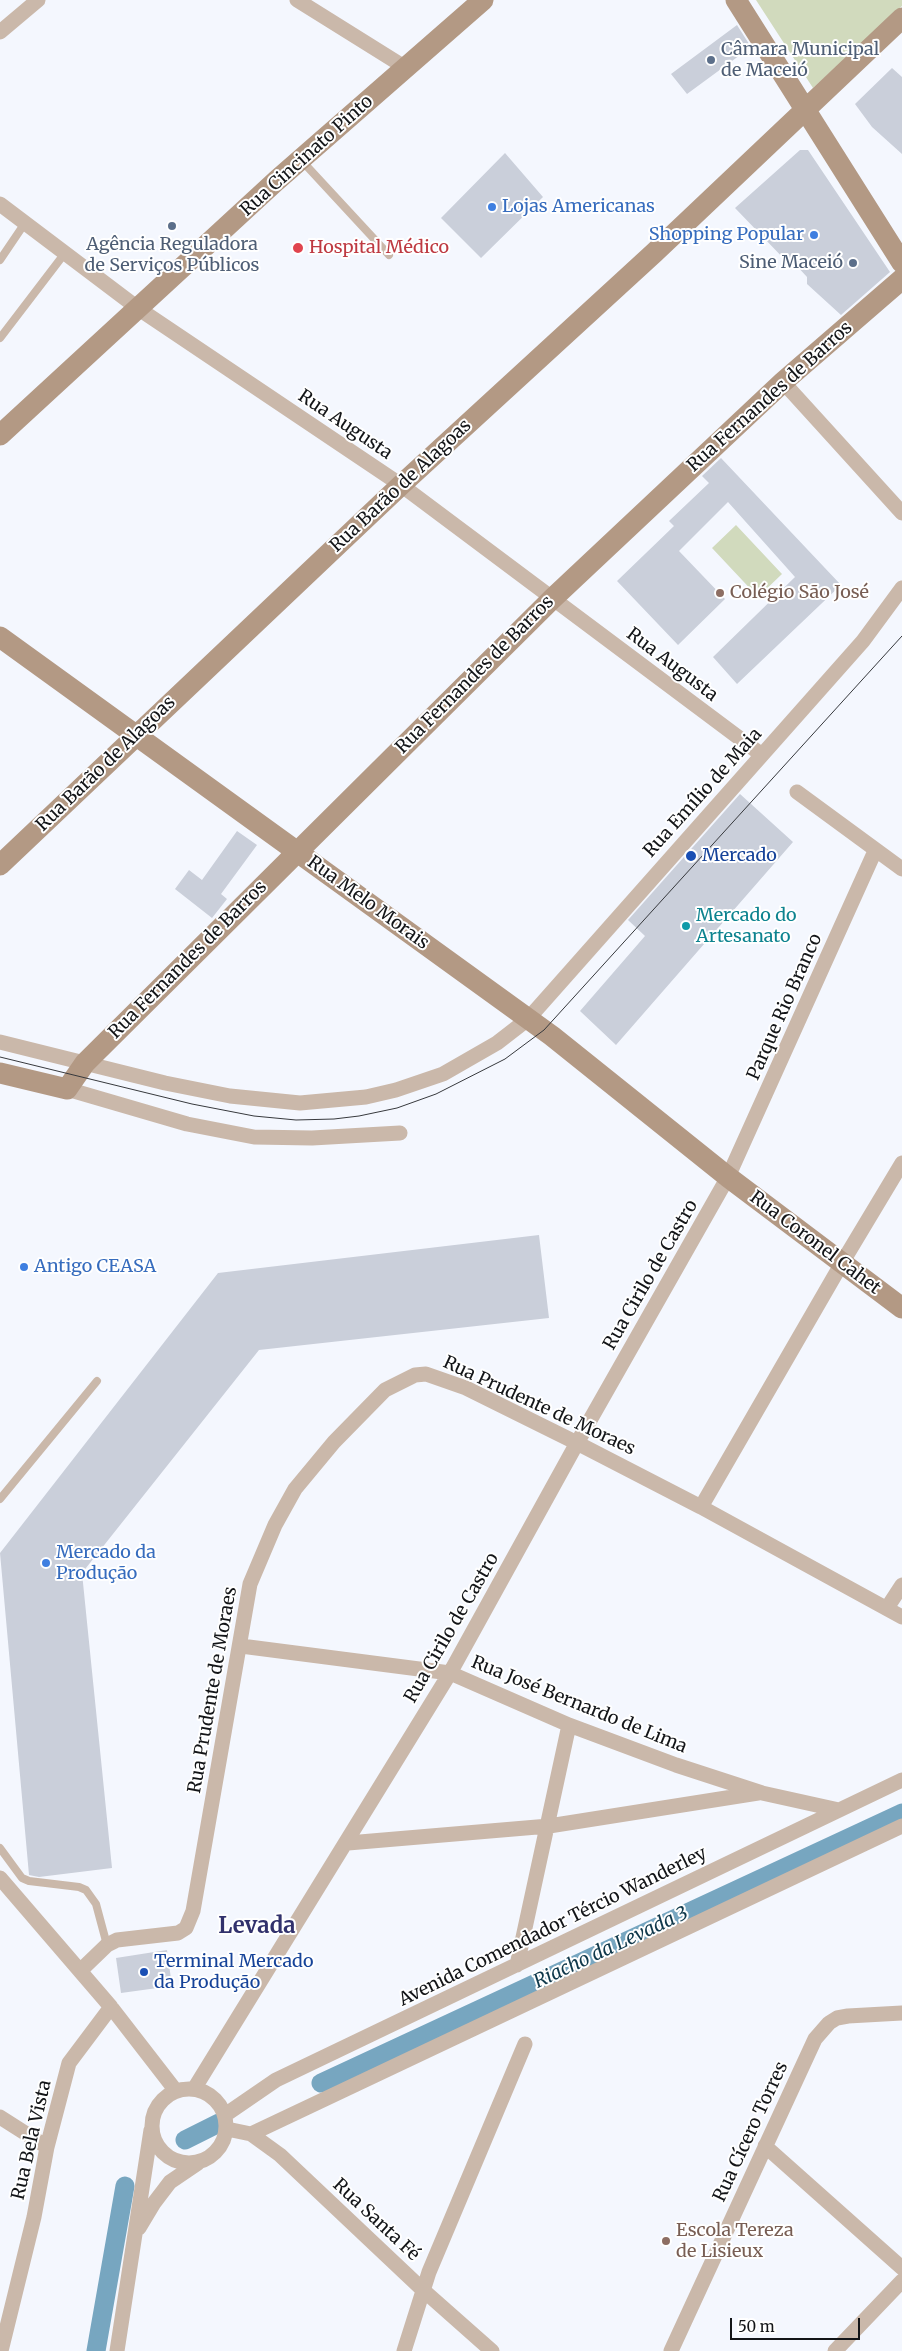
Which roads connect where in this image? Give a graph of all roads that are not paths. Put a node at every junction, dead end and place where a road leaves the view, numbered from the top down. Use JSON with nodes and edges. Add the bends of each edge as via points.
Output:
{"nodes":[{"id":1,"x":38,"y":0,"type":"edge"},
{"id":2,"x":297,"y":0,"type":"edge"},
{"id":3,"x":483,"y":0,"type":"edge"},
{"id":4,"x":736,"y":0,"type":"edge"},
{"id":5,"x":902,"y":18,"type":"edge"},
{"id":6,"x":0,"y":32,"type":"edge"},
{"id":7,"x":406,"y":68,"type":"junction"},
{"id":8,"x":804,"y":110,"type":"junction"},
{"id":9,"x":301,"y":160,"type":"junction"},
{"id":10,"x":0,"y":206,"type":"edge"},
{"id":11,"x":25,"y":223,"type":"junction"},
{"id":12,"x":65,"y":253,"type":"junction"},
{"id":13,"x":389,"y":255,"type":"dead end"},
{"id":14,"x":0,"y":260,"type":"edge"},
{"id":15,"x":902,"y":263,"type":"edge"},
{"id":16,"x":902,"y":279,"type":"edge"},
{"id":17,"x":139,"y":309,"type":"junction"},
{"id":18,"x":0,"y":338,"type":"edge"},
{"id":19,"x":783,"y":382,"type":"junction"},
{"id":20,"x":0,"y":435,"type":"edge"},
{"id":21,"x":401,"y":485,"type":"junction"},
{"id":22,"x":902,"y":513,"type":"edge"},
{"id":23,"x":902,"y":588,"type":"edge"},
{"id":24,"x":552,"y":599,"type":"junction"},
{"id":25,"x":0,"y":637,"type":"edge"},
{"id":26,"x":137,"y":734,"type":"junction"},
{"id":27,"x":762,"y":755,"type":"junction"},
{"id":28,"x":797,"y":792,"type":"dead end"},
{"id":29,"x":297,"y":851,"type":"junction"},
{"id":30,"x":875,"y":851,"type":"junction"},
{"id":31,"x":0,"y":865,"type":"edge"},
{"id":32,"x":902,"y":869,"type":"edge"},
{"id":33,"x":528,"y":1019,"type":"junction"},
{"id":34,"x":0,"y":1042,"type":"edge"},
{"id":35,"x":85,"y":1063,"type":"junction"},
{"id":36,"x":0,"y":1073,"type":"edge"},
{"id":37,"x":68,"y":1089,"type":"junction"},
{"id":38,"x":400,"y":1133,"type":"dead end"},
{"id":39,"x":902,"y":1163,"type":"edge"},
{"id":40,"x":728,"y":1178,"type":"junction"},
{"id":41,"x":842,"y":1263,"type":"junction"},
{"id":42,"x":902,"y":1308,"type":"edge"},
{"id":43,"x":97,"y":1381,"type":"dead end"},
{"id":44,"x":577,"y":1443,"type":"junction"},
{"id":45,"x":0,"y":1499,"type":"edge"},
{"id":46,"x":701,"y":1507,"type":"junction"},
{"id":47,"x":902,"y":1585,"type":"edge"},
{"id":48,"x":887,"y":1608,"type":"junction"},
{"id":49,"x":902,"y":1617,"type":"edge"},
{"id":50,"x":241,"y":1646,"type":"junction"},
{"id":51,"x":450,"y":1673,"type":"junction"},
{"id":52,"x":569,"y":1725,"type":"junction"},
{"id":53,"x":902,"y":1780,"type":"edge"},
{"id":54,"x":762,"y":1793,"type":"junction"},
{"id":55,"x":838,"y":1810,"type":"junction"},
{"id":56,"x":548,"y":1826,"type":"junction"},
{"id":57,"x":902,"y":1826,"type":"edge"},
{"id":58,"x":348,"y":1843,"type":"junction"},
{"id":59,"x":0,"y":1848,"type":"edge"},
{"id":60,"x":0,"y":1878,"type":"edge"},
{"id":61,"x":107,"y":1945,"type":"junction"},
{"id":62,"x":517,"y":1965,"type":"junction"},
{"id":63,"x":80,"y":1971,"type":"junction"},
{"id":64,"x":110,"y":2007,"type":"junction"},
{"id":65,"x":899,"y":2013,"type":"edge"},
{"id":66,"x":525,"y":2044,"type":"dead end"},
{"id":67,"x":194,"y":2089,"type":"junction"},
{"id":68,"x":176,"y":2091,"type":"junction"},
{"id":69,"x":0,"y":2118,"type":"edge"},
{"id":70,"x":226,"y":2122,"type":"junction"},
{"id":71,"x":152,"y":2129,"type":"junction"},
{"id":72,"x":251,"y":2134,"type":"junction"},
{"id":73,"x":766,"y":2146,"type":"junction"},
{"id":74,"x":47,"y":2147,"type":"junction"},
{"id":75,"x":198,"y":2163,"type":"junction"},
{"id":76,"x":137,"y":2232,"type":"junction"},
{"id":77,"x":902,"y":2268,"type":"edge"},
{"id":78,"x":902,"y":2281,"type":"edge"},
{"id":79,"x":423,"y":2290,"type":"junction"},
{"id":80,"x":1,"y":2351,"type":"edge"},
{"id":81,"x":117,"y":2351,"type":"edge"},
{"id":82,"x":404,"y":2351,"type":"edge"},
{"id":83,"x":492,"y":2351,"type":"edge"},
{"id":84,"x":671,"y":2351,"type":"edge"},
{"id":85,"x":835,"y":2351,"type":"edge"}],
"edges":[{"from":1,"to":6,"type":"street"},
{"from":2,"to":7,"type":"street"},
{"from":3,"to":7,"type":"street","name":"Rua Cincinato Pinto"},
{"from":4,"to":8,"type":"street"},
{"from":5,"to":8,"type":"street","name":"Rua Barão de Alagoas"},
{"from":7,"to":9,"type":"street","name":"Rua Cincinato Pinto"},
{"from":8,"to":15,"type":"street"},
{"from":8,"to":21,"type":"street","name":"Rua Barão de Alagoas","via":[[654,253]]},
{"from":9,"to":13,"type":"lane"},
{"from":9,"to":17,"type":"street","name":"Rua Cincinato Pinto"},
{"from":10,"to":11,"type":"street","name":"Rua Augusta"},
{"from":11,"to":12,"type":"street","name":"Rua Augusta"},
{"from":11,"to":14,"type":"lane"},
{"from":12,"to":17,"type":"street","name":"Rua Augusta"},
{"from":12,"to":18,"type":"lane"},
{"from":16,"to":19,"type":"street","name":"Rua Fernandes de Barros"},
{"from":17,"to":20,"type":"street","name":"Rua Cincinato Pinto"},
{"from":17,"to":21,"type":"street","name":"Rua Augusta"},
{"from":19,"to":22,"type":"street"},
{"from":19,"to":24,"type":"street","name":"Rua Fernandes de Barros"},
{"from":21,"to":24,"type":"street","name":"Rua Augusta"},
{"from":21,"to":26,"type":"street","name":"Rua Barão de Alagoas"},
{"from":23,"to":27,"type":"street","name":"Rua Emílio de Maia","via":[[863,641]]},
{"from":24,"to":27,"type":"street","name":"Rua Augusta"},
{"from":24,"to":29,"type":"street","name":"Rua Fernandes de Barros"},
{"from":25,"to":26,"type":"street","name":"Rua Melo Morais"},
{"from":26,"to":29,"type":"street","name":"Rua Melo Morais"},
{"from":26,"to":31,"type":"street","name":"Rua Barão de Alagoas"},
{"from":27,"to":33,"type":"street","name":"Rua Emílio de Maia"},
{"from":28,"to":30,"type":"street"},
{"from":29,"to":33,"type":"street","name":"Rua Melo Morais"},
{"from":29,"to":35,"type":"street","name":"Rua Fernandes de Barros"},
{"from":30,"to":32,"type":"street"},
{"from":30,"to":40,"type":"street","name":"Parque Rio Branco"},
{"from":33,"to":35,"type":"street","name":"Rua Emílio de Maia","via":[[497,1043],[443,1074],[366,1097],[300,1103],[230,1096]]},
{"from":33,"to":40,"type":"street","name":"Rua Melo Morais"},
{"from":34,"to":35,"type":"street","name":"Rua Emílio de Maia"},
{"from":35,"to":37,"type":"street","name":"Rua Fernandes de Barros"},
{"from":36,"to":37,"type":"street"},
{"from":37,"to":38,"type":"street","via":[[187,1124],[254,1137],[312,1138]]},
{"from":39,"to":41,"type":"street"},
{"from":40,"to":41,"type":"street","name":"Rua Coronel Cahet"},
{"from":40,"to":44,"type":"street","name":"Rua Cirilo de Castro"},
{"from":41,"to":42,"type":"street","name":"Rua Coronel Cahet"},
{"from":41,"to":46,"type":"street"},
{"from":43,"to":45,"type":"lane"},
{"from":44,"to":46,"type":"street","name":"Rua Prudente de Moraes"},
{"from":44,"to":50,"type":"street","name":"Rua Prudente de Moraes","via":[[466,1388],[426,1374],[415,1375],[385,1390],[334,1442],[295,1489],[275,1525],[250,1584]]},
{"from":44,"to":51,"type":"street","name":"Rua Cirilo de Castro"},
{"from":46,"to":48,"type":"street","name":"Rua Prudente de Moraes"},
{"from":47,"to":48,"type":"street"},
{"from":48,"to":49,"type":"street","name":"Rua Prudente de Moraes"},
{"from":50,"to":51,"type":"street","name":"Rua José Bernardo de Lima"},
{"from":50,"to":61,"type":"street","name":"Rua Prudente de Moraes","via":[[191,1917],[186,1928],[178,1933],[117,1940]]},
{"from":51,"to":52,"type":"street","name":"Rua José Bernardo de Lima"},
{"from":51,"to":58,"type":"street","name":"Rua Cirilo de Castro"},
{"from":52,"to":54,"type":"street","name":"Rua José Bernardo de Lima"},
{"from":52,"to":56,"type":"street"},
{"from":53,"to":55,"type":"street","name":"Avenida Comendador Tércio Wanderley"},
{"from":54,"to":55,"type":"street","name":"Rua José Bernardo de Lima"},
{"from":54,"to":56,"type":"street"},
{"from":55,"to":62,"type":"street","name":"Avenida Comendador Tércio Wanderley"},
{"from":56,"to":58,"type":"street"},
{"from":56,"to":62,"type":"street"},
{"from":57,"to":72,"type":"street"},
{"from":58,"to":67,"type":"street","name":"Rua Cirilo de Castro"},
{"from":59,"to":61,"type":"lane","via":[[22,1878],[86,1890],[96,1904]]},
{"from":60,"to":63,"type":"street"},
{"from":61,"to":63,"type":"street","name":"Rua Prudente de Moraes"},
{"from":62,"to":70,"type":"street","name":"Avenida Comendador Tércio Wanderley","via":[[276,2080]]},
{"from":63,"to":64,"type":"street"},
{"from":64,"to":68,"type":"street"},
{"from":64,"to":74,"type":"street","name":"Rua Bela Vista","via":[[69,2063]]},
{"from":65,"to":73,"type":"street","name":"Rua Cícero Torres","via":[[848,2016],[829,2023],[815,2039]]},
{"from":66,"to":79,"type":"street"},
{"from":67,"to":68,"type":"street"},
{"from":67,"to":70,"type":"street","via":[[213,2097],[220,2105]]},
{"from":68,"to":71,"type":"street","via":[[158,2106]]},
{"from":69,"to":74,"type":"street"},
{"from":70,"to":72,"type":"street","name":"Rua Santa Fé"},
{"from":70,"to":75,"type":"street","via":[[224,2141],[218,2151]]},
{"from":71,"to":75,"type":"street","via":[[155,2142],[172,2160]]},
{"from":71,"to":76,"type":"street"},
{"from":72,"to":79,"type":"street","name":"Rua Santa Fé","via":[[280,2156]]},
{"from":73,"to":77,"type":"street"},
{"from":73,"to":84,"type":"street","name":"Rua Cícero Torres"},
{"from":74,"to":80,"type":"street","name":"Rua Bela Vista","via":[[34,2217]]},
{"from":75,"to":76,"type":"street","via":[[170,2182]]},
{"from":76,"to":81,"type":"street"},
{"from":78,"to":85,"type":"street"},
{"from":79,"to":82,"type":"street"},
{"from":79,"to":83,"type":"street","name":"Rua Santa Fé"}]}
